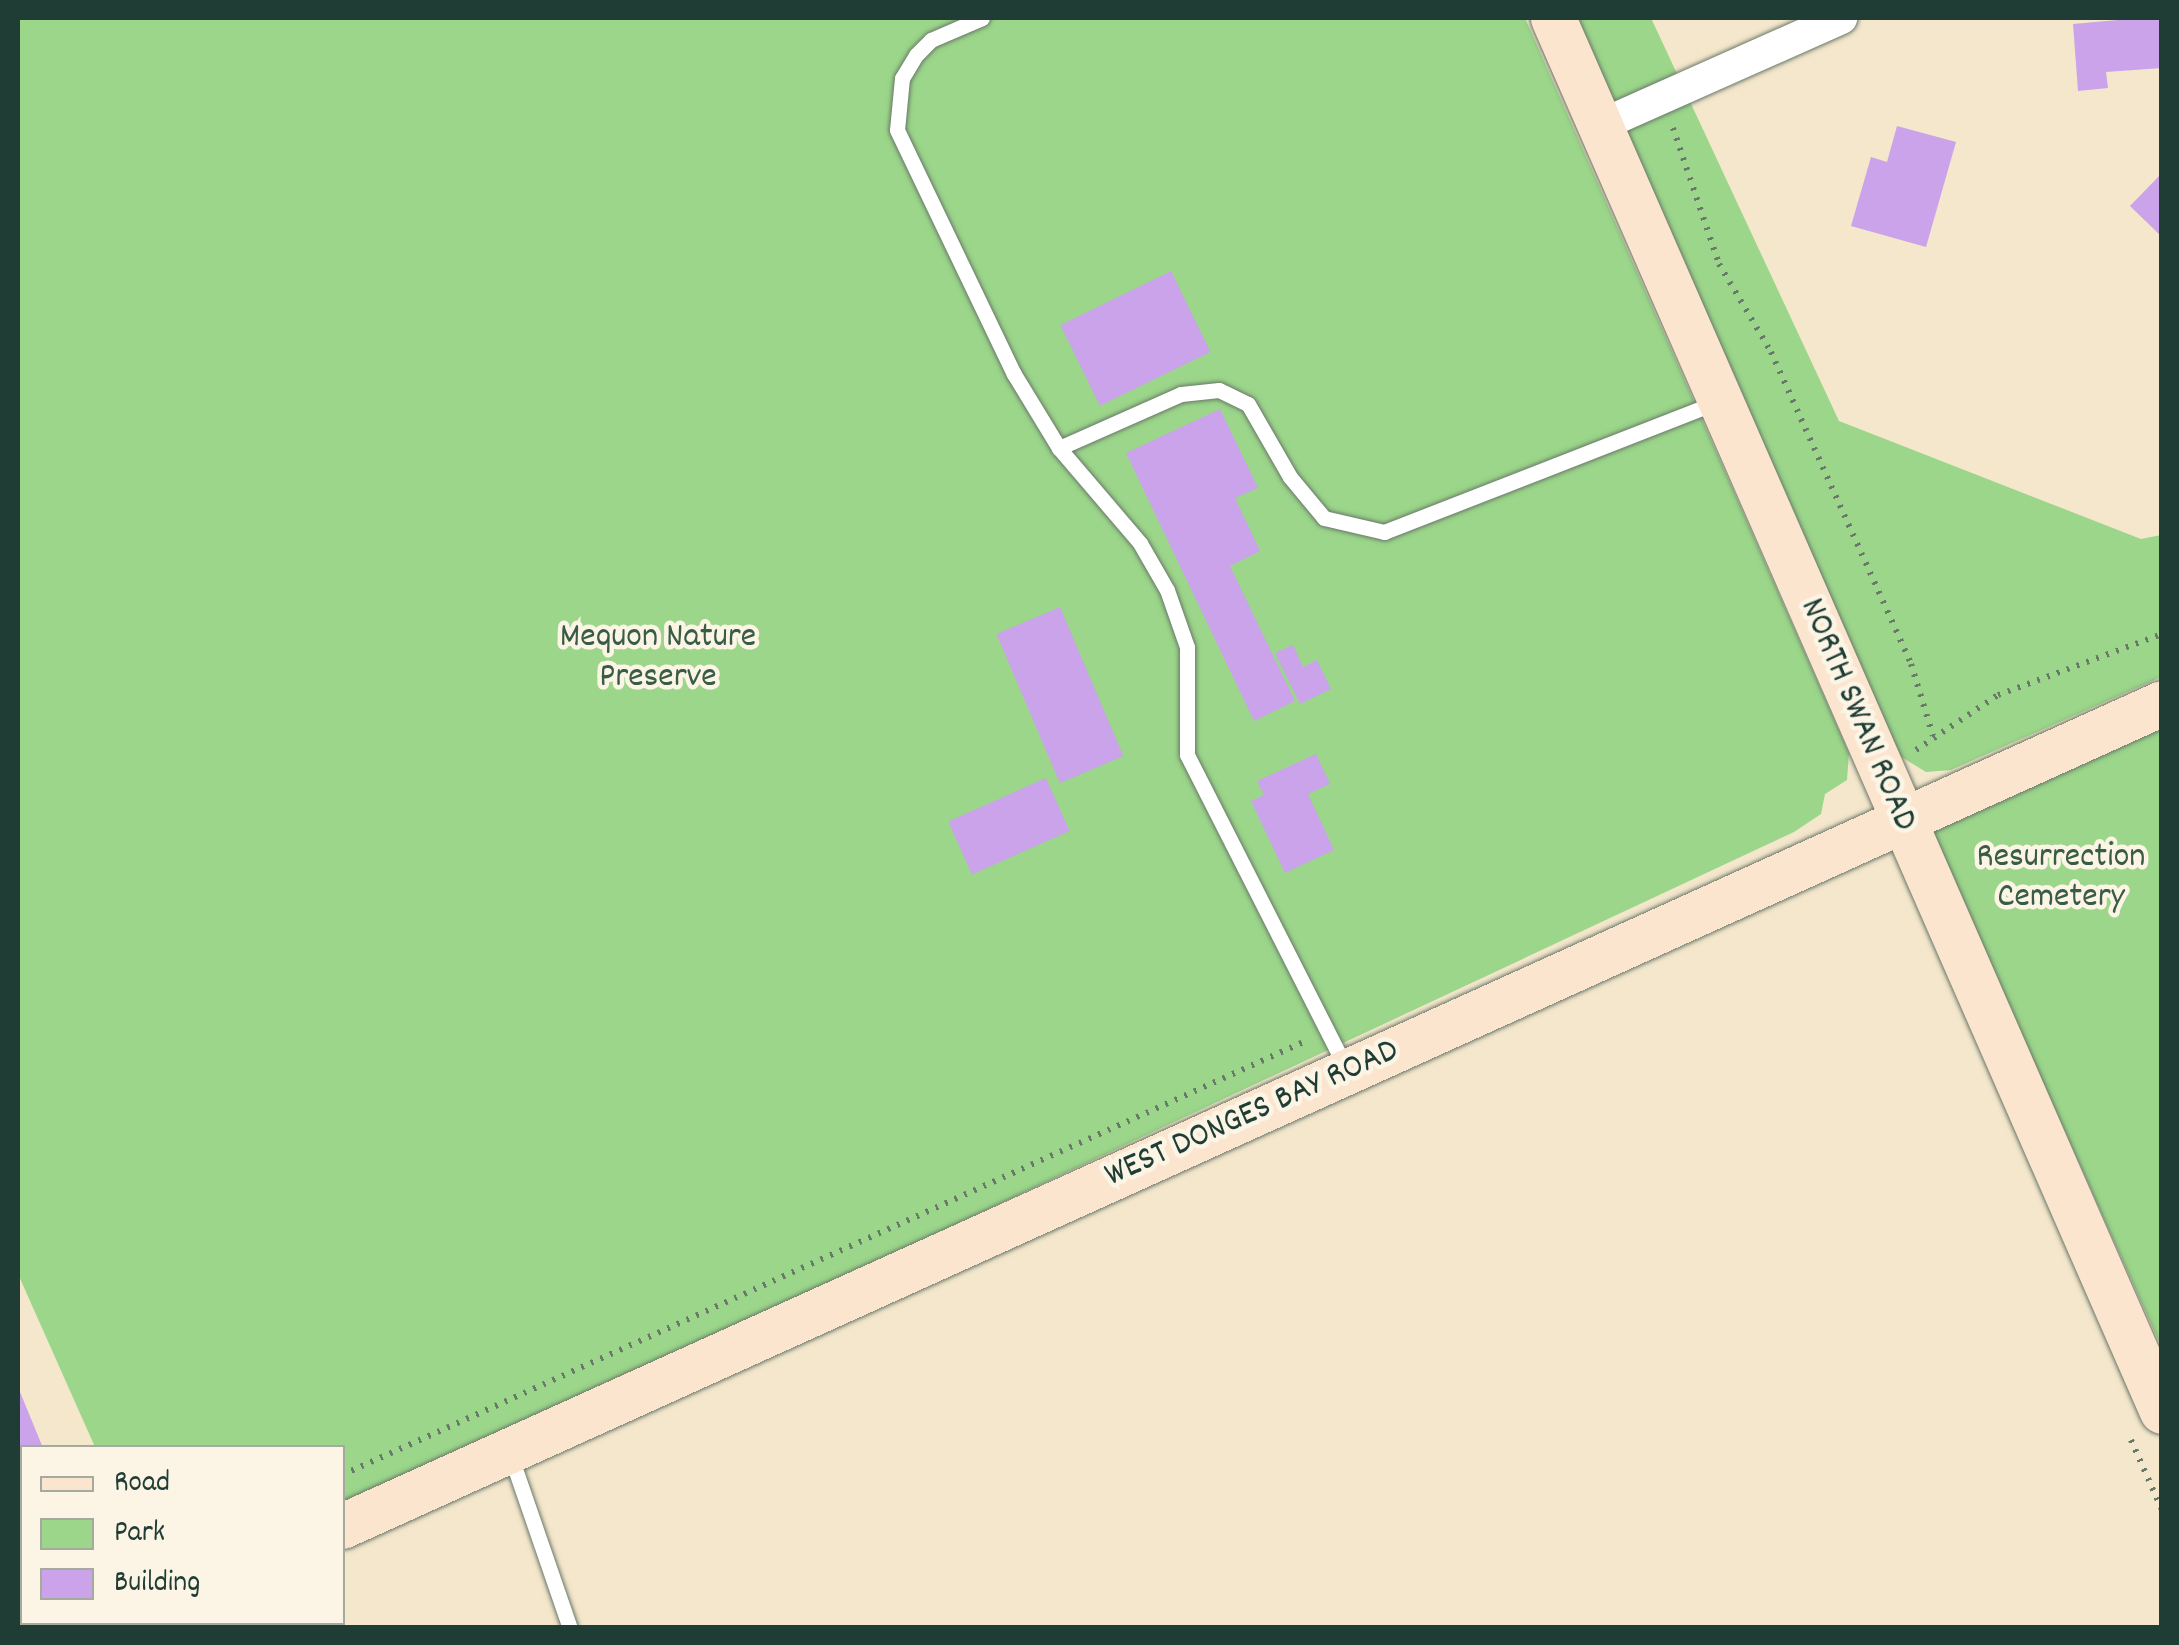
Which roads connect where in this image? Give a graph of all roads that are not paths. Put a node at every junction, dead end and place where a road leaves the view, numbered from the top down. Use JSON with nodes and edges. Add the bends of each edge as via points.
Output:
{"nodes":[{"id":1,"x":982,"y":18,"type":"edge"},
{"id":2,"x":1553,"y":18,"type":"edge"},
{"id":3,"x":1841,"y":18,"type":"edge"},
{"id":4,"x":1601,"y":125,"type":"junction"},
{"id":5,"x":1720,"y":400,"type":"junction"},
{"id":6,"x":1059,"y":448,"type":"junction"},
{"id":7,"x":2162,"y":703,"type":"edge"},
{"id":8,"x":1903,"y":820,"type":"junction"},
{"id":9,"x":1337,"y":1052,"type":"junction"},
{"id":10,"x":2162,"y":1412,"type":"edge"},
{"id":11,"x":508,"y":1450,"type":"junction"},
{"id":12,"x":345,"y":1525,"type":"edge"},
{"id":13,"x":570,"y":1628,"type":"edge"}],
"edges":[{"from":1,"to":6,"type":"lane","via":[[931,40],[916,55],[898,94],[897,130],[1014,374]]},
{"from":2,"to":4,"type":"street","name":"NORTH SWAN ROAD"},
{"from":3,"to":4,"type":"street"},
{"from":4,"to":5,"type":"street","name":"NORTH SWAN ROAD"},
{"from":5,"to":6,"type":"lane","via":[[1384,532],[1324,518],[1290,478],[1248,404],[1219,390],[1181,394]]},
{"from":5,"to":8,"type":"street","name":"NORTH SWAN ROAD"},
{"from":6,"to":9,"type":"lane","via":[[1140,544],[1167,590],[1187,646],[1188,755]]},
{"from":7,"to":8,"type":"street","name":"WEST DONGES BAY ROAD"},
{"from":8,"to":9,"type":"street","name":"WEST DONGES BAY ROAD"},
{"from":8,"to":10,"type":"street","name":"NORTH SWAN ROAD"},
{"from":9,"to":11,"type":"street","name":"WEST DONGES BAY ROAD"},
{"from":11,"to":12,"type":"street","name":"WEST DONGES BAY ROAD"},
{"from":11,"to":13,"type":"lane"}]}
